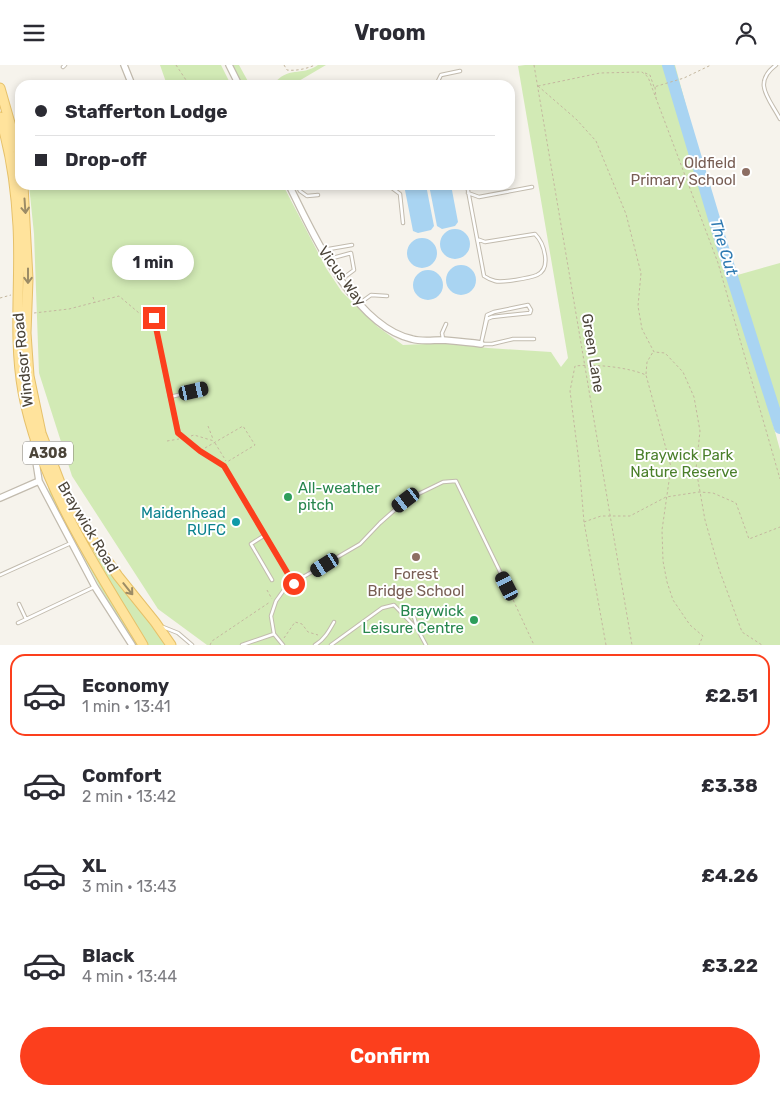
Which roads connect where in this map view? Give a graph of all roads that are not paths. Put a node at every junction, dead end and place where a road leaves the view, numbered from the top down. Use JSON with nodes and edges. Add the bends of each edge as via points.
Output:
{"nodes":[{"id":1,"x":124,"y":65,"type":"edge"},
{"id":2,"x":229,"y":65,"type":"edge"},
{"id":3,"x":776,"y":65,"type":"edge"},
{"id":4,"x":460,"y":71,"type":"dead end"},
{"id":5,"x":130,"y":80,"type":"edge"},
{"id":6,"x":236,"y":80,"type":"edge"},
{"id":7,"x":439,"y":80,"type":"edge"},
{"id":8,"x":0,"y":88,"type":"edge"},
{"id":9,"x":0,"y":117,"type":"edge"},
{"id":10,"x":780,"y":119,"type":"edge"},
{"id":11,"x":15,"y":146,"type":"edge"},
{"id":12,"x":532,"y":187,"type":"dead end"},
{"id":13,"x":23,"y":190,"type":"edge"},
{"id":14,"x":292,"y":190,"type":"edge"},
{"id":15,"x":300,"y":190,"type":"edge"},
{"id":16,"x":395,"y":190,"type":"edge"},
{"id":17,"x":468,"y":190,"type":"edge"},
{"id":18,"x":468,"y":193,"type":"junction"},
{"id":19,"x":318,"y":195,"type":"dead end"},
{"id":20,"x":403,"y":223,"type":"dead end"},
{"id":21,"x":477,"y":239,"type":"junction"},
{"id":22,"x":352,"y":245,"type":"dead end"},
{"id":23,"x":322,"y":251,"type":"junction"},
{"id":24,"x":328,"y":260,"type":"junction"},
{"id":25,"x":341,"y":280,"type":"junction"},
{"id":26,"x":388,"y":296,"type":"dead end"},
{"id":27,"x":360,"y":303,"type":"junction"},
{"id":28,"x":154,"y":318,"type":"road end"},
{"id":29,"x":446,"y":324,"type":"dead end"},
{"id":30,"x":534,"y":339,"type":"dead end"},
{"id":31,"x":443,"y":340,"type":"junction"},
{"id":32,"x":481,"y":343,"type":"junction"},
{"id":33,"x":204,"y":389,"type":"dead end"},
{"id":34,"x":170,"y":397,"type":"junction"},
{"id":35,"x":28,"y":414,"type":"junction"},
{"id":36,"x":39,"y":481,"type":"junction"},
{"id":37,"x":0,"y":498,"type":"edge"},
{"id":38,"x":265,"y":535,"type":"junction"},
{"id":39,"x":73,"y":542,"type":"junction"},
{"id":40,"x":0,"y":575,"type":"edge"},
{"id":41,"x":272,"y":580,"type":"dead end"},
{"id":42,"x":294,"y":584,"type":"junction"},
{"id":43,"x":507,"y":586,"type":"road end"},
{"id":44,"x":95,"y":587,"type":"junction"},
{"id":45,"x":19,"y":604,"type":"dead end"},
{"id":46,"x":414,"y":617,"type":"dead end"},
{"id":47,"x":26,"y":619,"type":"junction"},
{"id":48,"x":18,"y":623,"type":"dead end"},
{"id":49,"x":155,"y":623,"type":"junction"},
{"id":50,"x":334,"y":623,"type":"dead end"},
{"id":51,"x":418,"y":630,"type":"junction"},
{"id":52,"x":274,"y":634,"type":"junction"},
{"id":53,"x":132,"y":645,"type":"edge"},
{"id":54,"x":143,"y":645,"type":"edge"},
{"id":55,"x":170,"y":645,"type":"edge"},
{"id":56,"x":192,"y":645,"type":"edge"},
{"id":57,"x":242,"y":645,"type":"edge"},
{"id":58,"x":283,"y":645,"type":"edge"},
{"id":59,"x":315,"y":645,"type":"edge"},
{"id":60,"x":331,"y":645,"type":"edge"},
{"id":61,"x":426,"y":645,"type":"edge"}],
"edges":[{"from":1,"to":5,"type":"street"},
{"from":2,"to":6,"type":"street"},
{"from":3,"to":10,"type":"lane","via":[[765,76],[764,88]]},
{"from":4,"to":7,"type":"lane","via":[[442,75]]},
{"from":8,"to":11,"type":"main road"},
{"from":9,"to":35,"type":"main road","name":"Windsor Road","number":"A308","via":[[16,199],[18,339]]},
{"from":12,"to":18,"type":"lane","via":[[480,197]]},
{"from":13,"to":49,"type":"main road","name":"Braywick Road","number":"A308","one_way":true,"via":[[26,333],[29,376],[40,433],[62,488],[90,536]]},
{"from":14,"to":23,"type":"street","name":"Vicus Way"},
{"from":15,"to":19,"type":"lane","via":[[307,196]]},
{"from":16,"to":20,"type":"lane","via":[[400,194]]},
{"from":17,"to":18,"type":"lane"},
{"from":18,"to":21,"type":"lane"},
{"from":21,"to":21,"type":"lane","via":[[484,276],[495,282],[537,275],[542,271],[546,258],[541,240],[535,234],[485,242]]},
{"from":22,"to":23,"type":"lane"},
{"from":23,"to":24,"type":"street","name":"Vicus Way"},
{"from":24,"to":25,"type":"street","name":"Vicus Way"},
{"from":24,"to":25,"type":"lane","via":[[351,253],[354,270]]},
{"from":25,"to":27,"type":"street","name":"Vicus Way"},
{"from":26,"to":27,"type":"lane","via":[[371,295]]},
{"from":27,"to":31,"type":"street","name":"Vicus Way","via":[[393,333],[413,340]]},
{"from":28,"to":34,"type":"lane"},
{"from":29,"to":31,"type":"lane"},
{"from":30,"to":32,"type":"lane"},
{"from":31,"to":32,"type":"street","name":"Vicus Way"},
{"from":32,"to":32,"type":"lane","via":[[485,318],[490,313],[531,307],[530,313],[487,319]]},
{"from":33,"to":34,"type":"lane"},
{"from":34,"to":38,"type":"lane","via":[[178,433],[224,466]]},
{"from":35,"to":36,"type":"street","name":"Braywick Road"},
{"from":35,"to":54,"type":"main road","name":"Windsor Road","number":"A308","via":[[55,492]]},
{"from":36,"to":37,"type":"street"},
{"from":36,"to":39,"type":"street","name":"Braywick Road"},
{"from":38,"to":41,"type":"lane","via":[[251,543]]},
{"from":38,"to":42,"type":"lane"},
{"from":39,"to":40,"type":"lane"},
{"from":39,"to":44,"type":"street","name":"Braywick Road"},
{"from":42,"to":43,"type":"lane","via":[[360,544],[406,500],[443,482],[456,481]]},
{"from":42,"to":52,"type":"lane","via":[[286,587],[274,600],[271,616]]},
{"from":44,"to":47,"type":"lane"},
{"from":44,"to":53,"type":"street","name":"Braywick Road"},
{"from":45,"to":47,"type":"lane"},
{"from":46,"to":51,"type":"lane"},
{"from":47,"to":48,"type":"lane"},
{"from":49,"to":55,"type":"main road","name":"Braywick Road","number":"A308"},
{"from":49,"to":56,"type":"lane","via":[[178,633]]},
{"from":50,"to":59,"type":"lane"},
{"from":51,"to":60,"type":"lane","via":[[394,605],[382,608]]},
{"from":51,"to":61,"type":"lane"},
{"from":52,"to":57,"type":"lane"},
{"from":52,"to":58,"type":"lane"}]}
